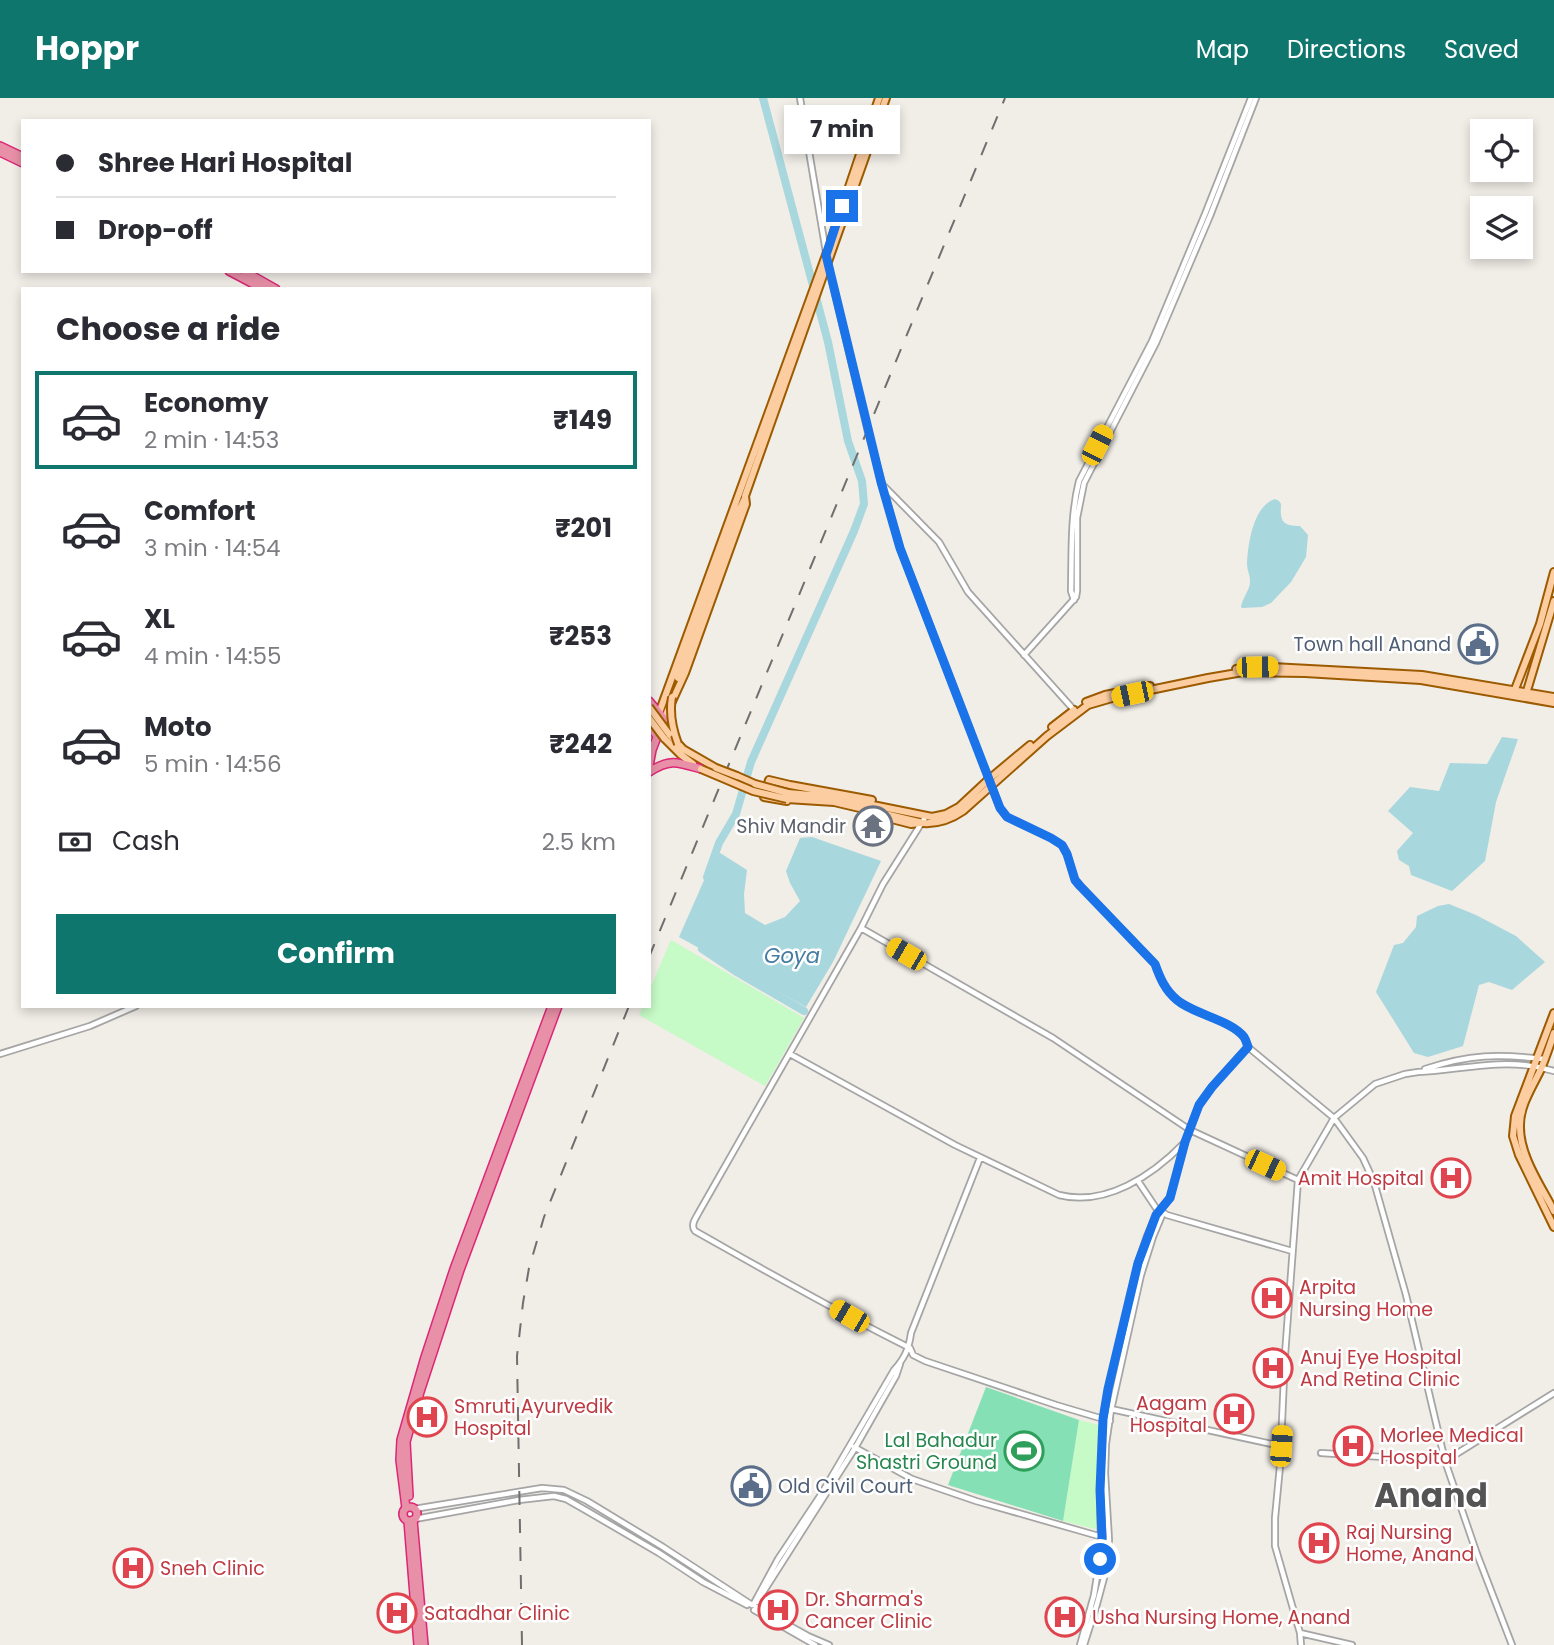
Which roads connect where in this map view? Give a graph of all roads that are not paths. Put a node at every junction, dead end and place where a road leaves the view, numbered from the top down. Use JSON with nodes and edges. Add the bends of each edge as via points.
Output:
{"nodes":[{"id":1,"x":800,"y":98,"type":"edge"},
{"id":2,"x":879,"y":98,"type":"edge"},
{"id":3,"x":886,"y":98,"type":"edge"},
{"id":4,"x":1254,"y":98,"type":"edge"},
{"id":5,"x":0,"y":146,"type":"edge"},
{"id":6,"x":0,"y":152,"type":"edge"},
{"id":7,"x":21,"y":156,"type":"edge"},
{"id":8,"x":21,"y":162,"type":"edge"},
{"id":9,"x":827,"y":259,"type":"junction"},
{"id":10,"x":233,"y":273,"type":"edge"},
{"id":11,"x":248,"y":273,"type":"edge"},
{"id":12,"x":259,"y":287,"type":"edge"},
{"id":13,"x":272,"y":287,"type":"edge"},
{"id":14,"x":811,"y":303,"type":"junction"},
{"id":15,"x":881,"y":482,"type":"junction"},
{"id":16,"x":746,"y":496,"type":"junction"},
{"id":17,"x":1554,"y":572,"type":"edge"},
{"id":18,"x":1554,"y":601,"type":"edge"},
{"id":19,"x":1024,"y":655,"type":"junction"},
{"id":20,"x":1513,"y":693,"type":"junction"},
{"id":21,"x":1525,"y":695,"type":"junction"},
{"id":22,"x":1554,"y":697,"type":"edge"},
{"id":23,"x":1554,"y":703,"type":"edge"},
{"id":24,"x":651,"y":704,"type":"edge"},
{"id":25,"x":651,"y":710,"type":"edge"},
{"id":26,"x":1075,"y":712,"type":"junction"},
{"id":27,"x":661,"y":716,"type":"junction"},
{"id":28,"x":651,"y":721,"type":"edge"},
{"id":29,"x":651,"y":728,"type":"edge"},
{"id":30,"x":651,"y":730,"type":"edge"},
{"id":31,"x":657,"y":736,"type":"junction"},
{"id":32,"x":678,"y":744,"type":"junction"},
{"id":33,"x":651,"y":755,"type":"edge"},
{"id":34,"x":701,"y":769,"type":"junction"},
{"id":35,"x":651,"y":771,"type":"edge"},
{"id":36,"x":990,"y":783,"type":"junction"},
{"id":37,"x":787,"y":796,"type":"junction"},
{"id":38,"x":924,"y":818,"type":"junction"},
{"id":39,"x":861,"y":928,"type":"junction"},
{"id":40,"x":131,"y":1008,"type":"edge"},
{"id":41,"x":551,"y":1008,"type":"edge"},
{"id":42,"x":557,"y":1008,"type":"edge"},
{"id":43,"x":1554,"y":1013,"type":"edge"},
{"id":44,"x":1554,"y":1033,"type":"edge"},
{"id":45,"x":1248,"y":1047,"type":"junction"},
{"id":46,"x":0,"y":1054,"type":"edge"},
{"id":47,"x":790,"y":1054,"type":"junction"},
{"id":48,"x":1540,"y":1062,"type":"junction"},
{"id":49,"x":1554,"y":1071,"type":"edge"},
{"id":50,"x":1418,"y":1072,"type":"junction"},
{"id":51,"x":1334,"y":1118,"type":"junction"},
{"id":52,"x":1190,"y":1130,"type":"junction"},
{"id":53,"x":1185,"y":1142,"type":"junction"},
{"id":54,"x":980,"y":1158,"type":"junction"},
{"id":55,"x":1298,"y":1180,"type":"junction"},
{"id":56,"x":1138,"y":1181,"type":"junction"},
{"id":57,"x":1554,"y":1211,"type":"edge"},
{"id":58,"x":1161,"y":1212,"type":"junction"},
{"id":59,"x":1554,"y":1227,"type":"edge"},
{"id":60,"x":1292,"y":1251,"type":"junction"},
{"id":61,"x":433,"y":1343,"type":"junction"},
{"id":62,"x":910,"y":1348,"type":"junction"},
{"id":63,"x":1554,"y":1393,"type":"edge"},
{"id":64,"x":1105,"y":1408,"type":"junction"},
{"id":65,"x":1111,"y":1409,"type":"junction"},
{"id":66,"x":1103,"y":1419,"type":"junction"},
{"id":67,"x":1110,"y":1421,"type":"junction"},
{"id":68,"x":853,"y":1446,"type":"junction"},
{"id":69,"x":1281,"y":1446,"type":"junction"},
{"id":70,"x":1321,"y":1454,"type":"dead end"},
{"id":71,"x":1445,"y":1461,"type":"junction"},
{"id":72,"x":410,"y":1508,"type":"junction"},
{"id":73,"x":412,"y":1520,"type":"junction"},
{"id":74,"x":1102,"y":1537,"type":"junction"},
{"id":75,"x":753,"y":1606,"type":"junction"},
{"id":76,"x":1300,"y":1633,"type":"junction"},
{"id":77,"x":418,"y":1645,"type":"edge"},
{"id":78,"x":424,"y":1645,"type":"edge"},
{"id":79,"x":815,"y":1645,"type":"edge"},
{"id":80,"x":829,"y":1645,"type":"edge"},
{"id":81,"x":1082,"y":1645,"type":"edge"},
{"id":82,"x":1301,"y":1645,"type":"edge"},
{"id":83,"x":1352,"y":1645,"type":"edge"},
{"id":84,"x":1512,"y":1645,"type":"edge"}],
"edges":[{"from":1,"to":9,"type":"street"},
{"from":2,"to":9,"type":"main road"},
{"from":3,"to":9,"type":"main road"},
{"from":4,"to":19,"type":"street","via":[[1156,343],[1084,483],[1077,518],[1074,600]]},
{"from":5,"to":7,"type":"highway"},
{"from":6,"to":8,"type":"highway"},
{"from":9,"to":14,"type":"main road"},
{"from":9,"to":15,"type":"street"},
{"from":10,"to":12,"type":"highway"},
{"from":11,"to":13,"type":"highway"},
{"from":14,"to":16,"type":"main road"},
{"from":14,"to":27,"type":"main road"},
{"from":15,"to":19,"type":"street","via":[[939,542],[968,592]]},
{"from":15,"to":36,"type":"street","via":[[900,548]]},
{"from":16,"to":27,"type":"main road","via":[[685,673]]},
{"from":16,"to":32,"type":"main road","bridge":true,"via":[[672,697],[670,709]]},
{"from":17,"to":20,"type":"main road"},
{"from":18,"to":21,"type":"main road"},
{"from":19,"to":26,"type":"street"},
{"from":20,"to":21,"type":"main road"},
{"from":20,"to":26,"type":"main road","via":[[1422,675],[1242,668],[1116,692],[1085,703]]},
{"from":21,"to":22,"type":"main road"},
{"from":21,"to":23,"type":"main road"},
{"from":24,"to":27,"type":"highway"},
{"from":25,"to":32,"type":"main road","bridge":true},
{"from":26,"to":36,"type":"main road"},
{"from":27,"to":29,"type":"highway"},
{"from":27,"to":31,"type":"highway"},
{"from":28,"to":34,"type":"main road","bridge":true,"via":[[667,743]]},
{"from":30,"to":31,"type":"highway"},
{"from":31,"to":33,"type":"highway"},
{"from":32,"to":37,"type":"main road","bridge":true,"via":[[716,768]]},
{"from":34,"to":35,"type":"highway","via":[[672,762]]},
{"from":34,"to":37,"type":"main road","bridge":true,"via":[[753,791]]},
{"from":36,"to":38,"type":"main road","via":[[959,807]]},
{"from":36,"to":45,"type":"street","via":[[1007,817],[1062,845],[1075,880],[1155,964],[1159,978],[1178,1002],[1229,1026],[1243,1036]]},
{"from":37,"to":38,"type":"main road"},
{"from":38,"to":38,"type":"main road","via":[[911,824],[833,805],[764,797],[769,780],[912,808]]},
{"from":38,"to":39,"type":"street"},
{"from":39,"to":47,"type":"street"},
{"from":39,"to":52,"type":"street","via":[[1053,1038]]},
{"from":40,"to":46,"type":"street"},
{"from":41,"to":61,"type":"highway","via":[[454,1269]]},
{"from":42,"to":61,"type":"highway"},
{"from":43,"to":48,"type":"main road"},
{"from":44,"to":48,"type":"main road"},
{"from":45,"to":51,"type":"street"},
{"from":45,"to":52,"type":"street","via":[[1199,1105]]},
{"from":47,"to":54,"type":"street"},
{"from":47,"to":62,"type":"street","via":[[693,1228]]},
{"from":48,"to":49,"type":"street"},
{"from":48,"to":50,"type":"street"},
{"from":48,"to":50,"type":"street","via":[[1525,1056],[1478,1056]]},
{"from":48,"to":57,"type":"main road","via":[[1519,1129]]},
{"from":48,"to":59,"type":"main road","via":[[1515,1116],[1513,1136]]},
{"from":50,"to":51,"type":"street","via":[[1375,1084]]},
{"from":51,"to":55,"type":"street"},
{"from":51,"to":71,"type":"street","via":[[1374,1182]]},
{"from":52,"to":53,"type":"street"},
{"from":52,"to":55,"type":"street"},
{"from":53,"to":56,"type":"street"},
{"from":53,"to":58,"type":"street","via":[[1170,1198]]},
{"from":54,"to":56,"type":"street","via":[[1076,1199]]},
{"from":54,"to":62,"type":"street","via":[[911,1334]]},
{"from":55,"to":60,"type":"street"},
{"from":56,"to":58,"type":"street"},
{"from":58,"to":60,"type":"street"},
{"from":58,"to":64,"type":"street","via":[[1138,1263]]},
{"from":58,"to":65,"type":"street","via":[[1141,1275]]},
{"from":60,"to":69,"type":"street"},
{"from":61,"to":72,"type":"highway","via":[[401,1440],[400,1460]]},
{"from":62,"to":66,"type":"street","via":[[925,1361]]},
{"from":62,"to":68,"type":"street"},
{"from":63,"to":71,"type":"street"},
{"from":64,"to":65,"type":"street"},
{"from":64,"to":66,"type":"street"},
{"from":65,"to":67,"type":"street"},
{"from":65,"to":69,"type":"street"},
{"from":66,"to":67,"type":"street"},
{"from":66,"to":74,"type":"street"},
{"from":67,"to":81,"type":"street","via":[[1105,1473],[1109,1540],[1104,1578]]},
{"from":68,"to":74,"type":"street","via":[[912,1479]]},
{"from":68,"to":75,"type":"street","via":[[778,1559]]},
{"from":69,"to":76,"type":"street","via":[[1275,1546]]},
{"from":70,"to":71,"type":"street"},
{"from":71,"to":84,"type":"street"},
{"from":72,"to":73,"type":"highway","via":[[416,1514]]},
{"from":72,"to":73,"type":"highway","via":[[403,1515]]},
{"from":72,"to":75,"type":"street","via":[[542,1488],[564,1490]]},
{"from":73,"to":75,"type":"street","via":[[519,1500],[566,1499],[703,1582]]},
{"from":73,"to":77,"type":"highway"},
{"from":73,"to":78,"type":"highway"},
{"from":74,"to":81,"type":"street"},
{"from":75,"to":79,"type":"street"},
{"from":75,"to":80,"type":"street"},
{"from":76,"to":82,"type":"street"},
{"from":76,"to":83,"type":"street"}]}
